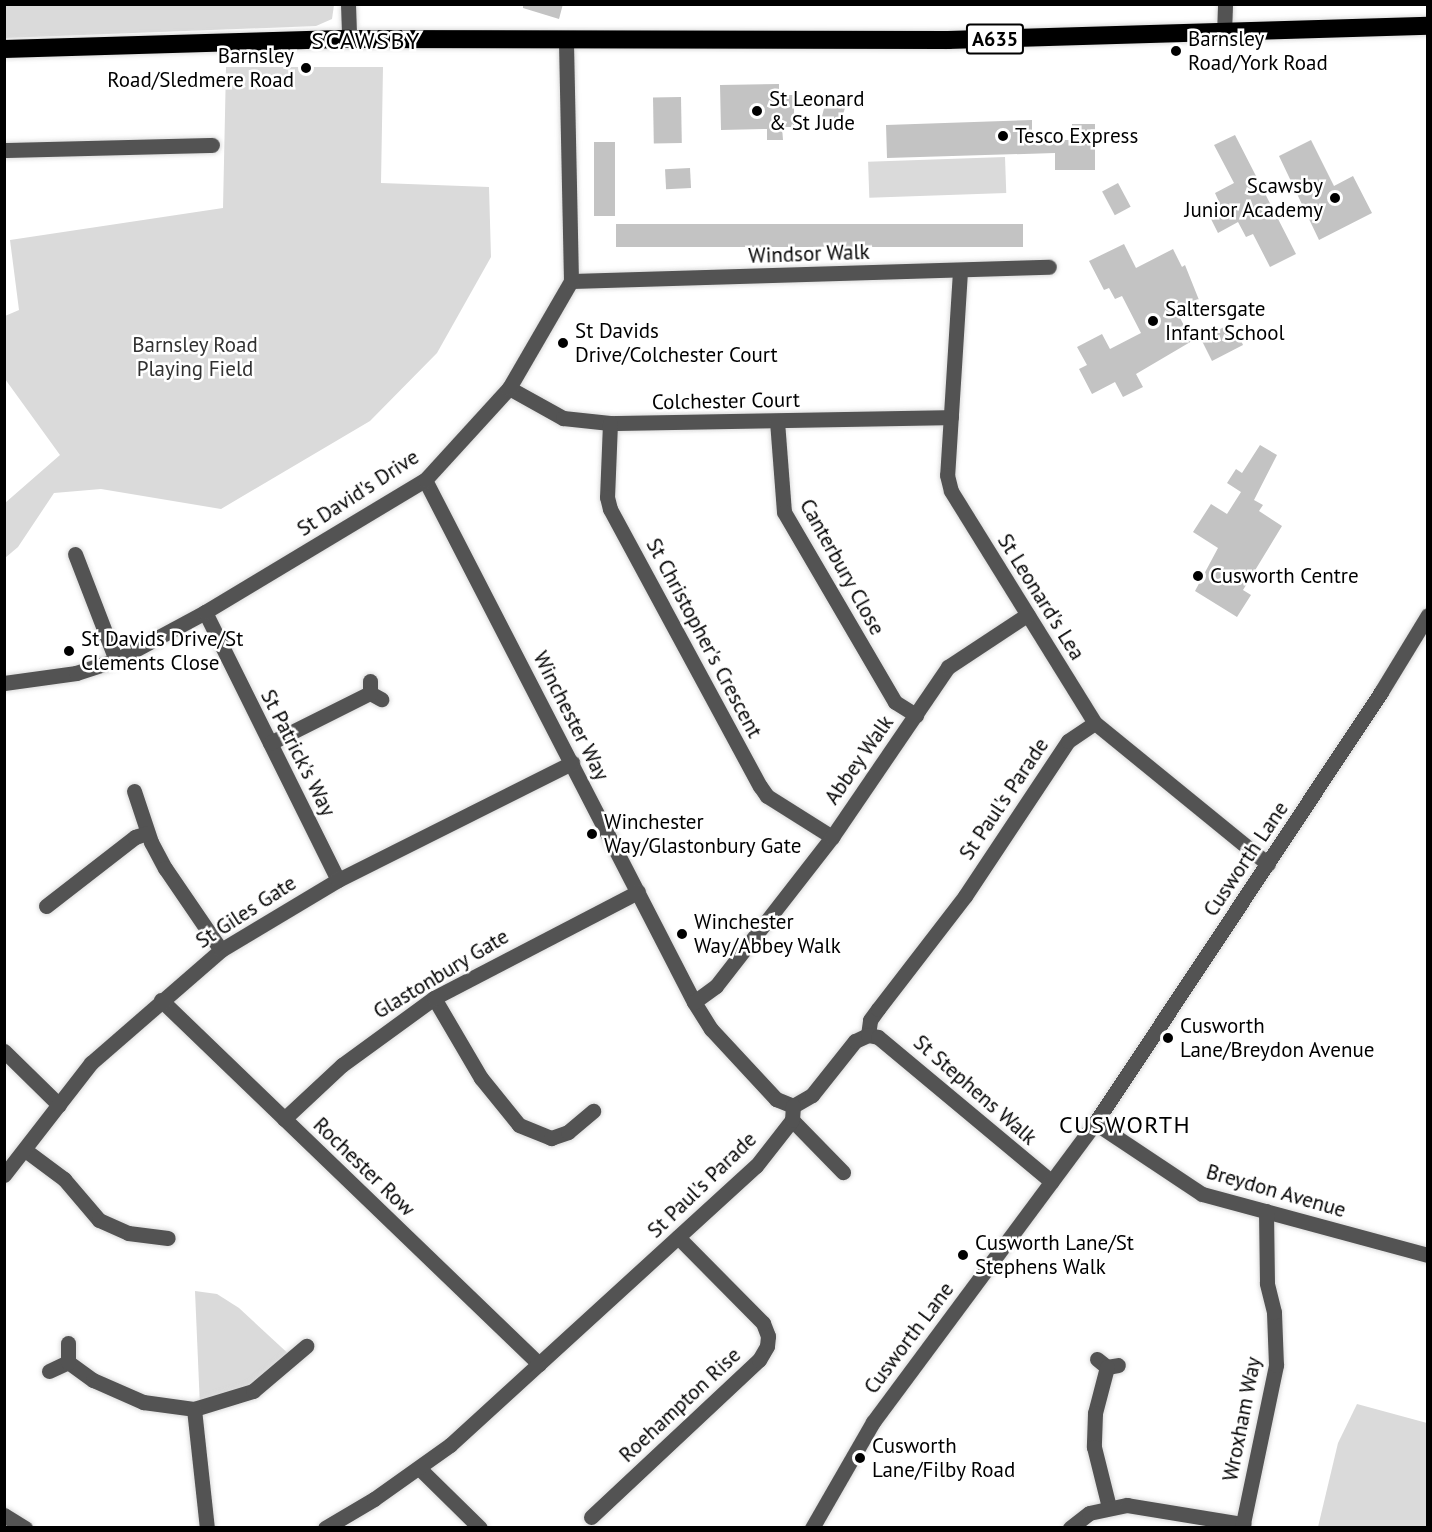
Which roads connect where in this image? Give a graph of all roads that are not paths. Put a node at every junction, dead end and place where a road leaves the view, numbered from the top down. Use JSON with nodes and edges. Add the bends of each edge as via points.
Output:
{"nodes":[{"id":1,"x":348,"y":4,"type":"edge"},
{"id":2,"x":1225,"y":4,"type":"edge"},
{"id":3,"x":1427,"y":26,"type":"edge"},
{"id":4,"x":1224,"y":34,"type":"junction"},
{"id":5,"x":349,"y":39,"type":"junction"},
{"id":6,"x":566,"y":39,"type":"junction"},
{"id":7,"x":4,"y":49,"type":"edge"},
{"id":8,"x":212,"y":145,"type":"dead end"},
{"id":9,"x":4,"y":150,"type":"edge"},
{"id":10,"x":1049,"y":267,"type":"dead end"},
{"id":11,"x":960,"y":271,"type":"junction"},
{"id":12,"x":571,"y":281,"type":"junction"},
{"id":13,"x":509,"y":388,"type":"junction"},
{"id":14,"x":951,"y":417,"type":"junction"},
{"id":15,"x":777,"y":421,"type":"junction"},
{"id":16,"x":610,"y":423,"type":"junction"},
{"id":17,"x":425,"y":480,"type":"junction"},
{"id":18,"x":75,"y":554,"type":"dead end"},
{"id":19,"x":205,"y":612,"type":"junction"},
{"id":20,"x":1027,"y":615,"type":"junction"},
{"id":21,"x":1428,"y":615,"type":"edge"},
{"id":22,"x":116,"y":660,"type":"junction"},
{"id":23,"x":4,"y":683,"type":"edge"},
{"id":24,"x":373,"y":691,"type":"dead end"},
{"id":25,"x":916,"y":715,"type":"junction"},
{"id":26,"x":1095,"y":723,"type":"junction"},
{"id":27,"x":270,"y":743,"type":"junction"},
{"id":28,"x":572,"y":764,"type":"junction"},
{"id":29,"x":134,"y":791,"type":"dead end"},
{"id":30,"x":147,"y":832,"type":"junction"},
{"id":31,"x":832,"y":837,"type":"junction"},
{"id":32,"x":1268,"y":864,"type":"junction"},
{"id":33,"x":338,"y":880,"type":"junction"},
{"id":34,"x":638,"y":892,"type":"junction"},
{"id":35,"x":46,"y":906,"type":"dead end"},
{"id":36,"x":221,"y":950,"type":"junction"},
{"id":37,"x":434,"y":998,"type":"junction"},
{"id":38,"x":161,"y":1000,"type":"junction"},
{"id":39,"x":694,"y":1002,"type":"junction"},
{"id":40,"x":868,"y":1035,"type":"junction"},
{"id":41,"x":4,"y":1051,"type":"edge"},
{"id":42,"x":59,"y":1105,"type":"junction"},
{"id":43,"x":595,"y":1108,"type":"dead end"},
{"id":44,"x":793,"y":1113,"type":"junction"},
{"id":45,"x":284,"y":1119,"type":"junction"},
{"id":46,"x":1095,"y":1123,"type":"junction"},
{"id":47,"x":25,"y":1150,"type":"junction"},
{"id":48,"x":843,"y":1172,"type":"dead end"},
{"id":49,"x":4,"y":1175,"type":"edge"},
{"id":50,"x":1052,"y":1182,"type":"junction"},
{"id":51,"x":1266,"y":1211,"type":"junction"},
{"id":52,"x":168,"y":1238,"type":"dead end"},
{"id":53,"x":678,"y":1238,"type":"junction"},
{"id":54,"x":1428,"y":1254,"type":"edge"},
{"id":55,"x":68,"y":1343,"type":"dead end"},
{"id":56,"x":306,"y":1346,"type":"dead end"},
{"id":57,"x":68,"y":1362,"type":"junction"},
{"id":58,"x":539,"y":1364,"type":"junction"},
{"id":59,"x":1108,"y":1364,"type":"dead end"},
{"id":60,"x":49,"y":1371,"type":"dead end"},
{"id":61,"x":194,"y":1409,"type":"junction"},
{"id":62,"x":420,"y":1469,"type":"junction"},
{"id":63,"x":1109,"y":1507,"type":"junction"},
{"id":64,"x":4,"y":1515,"type":"edge"},
{"id":65,"x":591,"y":1516,"type":"dead end"},
{"id":66,"x":1243,"y":1526,"type":"edge"},
{"id":67,"x":25,"y":1527,"type":"edge"},
{"id":68,"x":207,"y":1527,"type":"edge"},
{"id":69,"x":325,"y":1527,"type":"edge"},
{"id":70,"x":480,"y":1527,"type":"edge"},
{"id":71,"x":812,"y":1527,"type":"edge"},
{"id":72,"x":1070,"y":1527,"type":"edge"}],
"edges":[{"from":1,"to":5,"type":"street"},
{"from":2,"to":4,"type":"street"},
{"from":3,"to":4,"type":"highway","number":"A635"},
{"from":4,"to":6,"type":"highway","number":"A635","via":[[742,42]]},
{"from":5,"to":6,"type":"highway","number":"A635"},
{"from":5,"to":7,"type":"highway","number":"A635"},
{"from":6,"to":12,"type":"street"},
{"from":8,"to":9,"type":"street"},
{"from":10,"to":11,"type":"street","name":"Windsor Walk"},
{"from":11,"to":12,"type":"street","name":"Windsor Walk"},
{"from":11,"to":14,"type":"street","name":"St Leonard's Lea"},
{"from":12,"to":13,"type":"street","name":"St David's Drive"},
{"from":13,"to":16,"type":"street","name":"Colchester Court","via":[[563,418]]},
{"from":13,"to":17,"type":"street","name":"St David's Drive"},
{"from":14,"to":15,"type":"street","name":"Colchester Court"},
{"from":14,"to":20,"type":"street","name":"St Leonard's Lea","via":[[947,475],[951,491]]},
{"from":15,"to":16,"type":"street","name":"Colchester Court"},
{"from":15,"to":25,"type":"street","name":"Canterbury Close","via":[[784,512],[895,702]]},
{"from":16,"to":31,"type":"street","name":"St Christopher's Crescent","via":[[610,509],[760,786],[767,796]]},
{"from":17,"to":19,"type":"street","name":"St David's Drive"},
{"from":17,"to":28,"type":"street","name":"Winchester Way"},
{"from":18,"to":22,"type":"street"},
{"from":19,"to":22,"type":"street","name":"St David's Drive"},
{"from":19,"to":27,"type":"street","name":"St Patrick's Way"},
{"from":20,"to":25,"type":"street","name":"Abbey Walk","via":[[948,667]]},
{"from":20,"to":26,"type":"street","name":"St Leonard's Lea"},
{"from":21,"to":32,"type":"street","name":"Cusworth Lane"},
{"from":22,"to":23,"type":"street","name":"St David's Drive","via":[[76,673]]},
{"from":24,"to":27,"type":"street"},
{"from":25,"to":31,"type":"street","name":"Abbey Walk"},
{"from":26,"to":32,"type":"street","name":"St Leonard's Lea"},
{"from":26,"to":40,"type":"street","name":"St Paul's Parade","via":[[1068,741],[965,896],[870,1020]]},
{"from":27,"to":33,"type":"street","name":"St Patrick's Way"},
{"from":28,"to":33,"type":"street","name":"St Giles Gate"},
{"from":28,"to":34,"type":"street","name":"Winchester Way"},
{"from":29,"to":30,"type":"street"},
{"from":30,"to":35,"type":"street","via":[[135,837]]},
{"from":30,"to":36,"type":"street","via":[[178,891]]},
{"from":31,"to":39,"type":"street","name":"Abbey Walk","via":[[716,986]]},
{"from":32,"to":46,"type":"street","name":"Cusworth Lane"},
{"from":33,"to":36,"type":"street","name":"St Giles Gate"},
{"from":34,"to":37,"type":"street","name":"Glastonbury Gate"},
{"from":34,"to":39,"type":"street","name":"Winchester Way"},
{"from":36,"to":38,"type":"street","name":"St Giles Gate"},
{"from":37,"to":43,"type":"street","via":[[481,1078],[519,1125],[551,1138],[568,1132]]},
{"from":37,"to":45,"type":"street","name":"Glastonbury Gate","via":[[342,1065]]},
{"from":38,"to":42,"type":"street","name":"St Giles Gate","via":[[91,1064]]},
{"from":38,"to":45,"type":"street","name":"Rochester Row"},
{"from":39,"to":44,"type":"street","name":"Winchester Way","via":[[711,1029]]},
{"from":40,"to":44,"type":"street","name":"St Paul's Parade","via":[[855,1041]]},
{"from":40,"to":50,"type":"street","name":"St Stephens Walk","via":[[886,1041]]},
{"from":41,"to":42,"type":"street"},
{"from":42,"to":47,"type":"street","name":"St Giles Gate"},
{"from":44,"to":48,"type":"street","name":"Winchester Way"},
{"from":44,"to":53,"type":"street","name":"St Paul's Parade","via":[[756,1166]]},
{"from":45,"to":58,"type":"street","name":"Rochester Row"},
{"from":46,"to":50,"type":"street","name":"Cusworth Lane"},
{"from":46,"to":51,"type":"street","name":"Breydon Avenue","via":[[1182,1184],[1202,1194]]},
{"from":47,"to":49,"type":"street","name":"St Giles Gate"},
{"from":47,"to":52,"type":"street","via":[[63,1179],[99,1220],[128,1233]]},
{"from":50,"to":71,"type":"street","name":"Cusworth Lane","via":[[873,1422]]},
{"from":51,"to":54,"type":"street","name":"Breydon Avenue"},
{"from":51,"to":66,"type":"street","name":"Wroxham Way","via":[[1267,1283],[1274,1312],[1276,1365]]},
{"from":53,"to":58,"type":"street","name":"St Paul's Parade"},
{"from":53,"to":65,"type":"street","name":"Roehampton Rise","via":[[763,1323],[767,1346],[759,1360]]},
{"from":55,"to":57,"type":"street"},
{"from":56,"to":61,"type":"street","via":[[253,1391]]},
{"from":57,"to":60,"type":"street"},
{"from":57,"to":61,"type":"street","via":[[93,1380],[143,1402]]},
{"from":58,"to":62,"type":"street","name":"St Paul's Parade"},
{"from":59,"to":63,"type":"street","via":[[1095,1413],[1094,1439],[1097,1470]]},
{"from":61,"to":68,"type":"street"},
{"from":62,"to":69,"type":"street","name":"St Paul's Parade"},
{"from":62,"to":70,"type":"street"},
{"from":63,"to":66,"type":"street","via":[[1143,1505]]},
{"from":63,"to":72,"type":"street"},
{"from":64,"to":67,"type":"street"}]}
